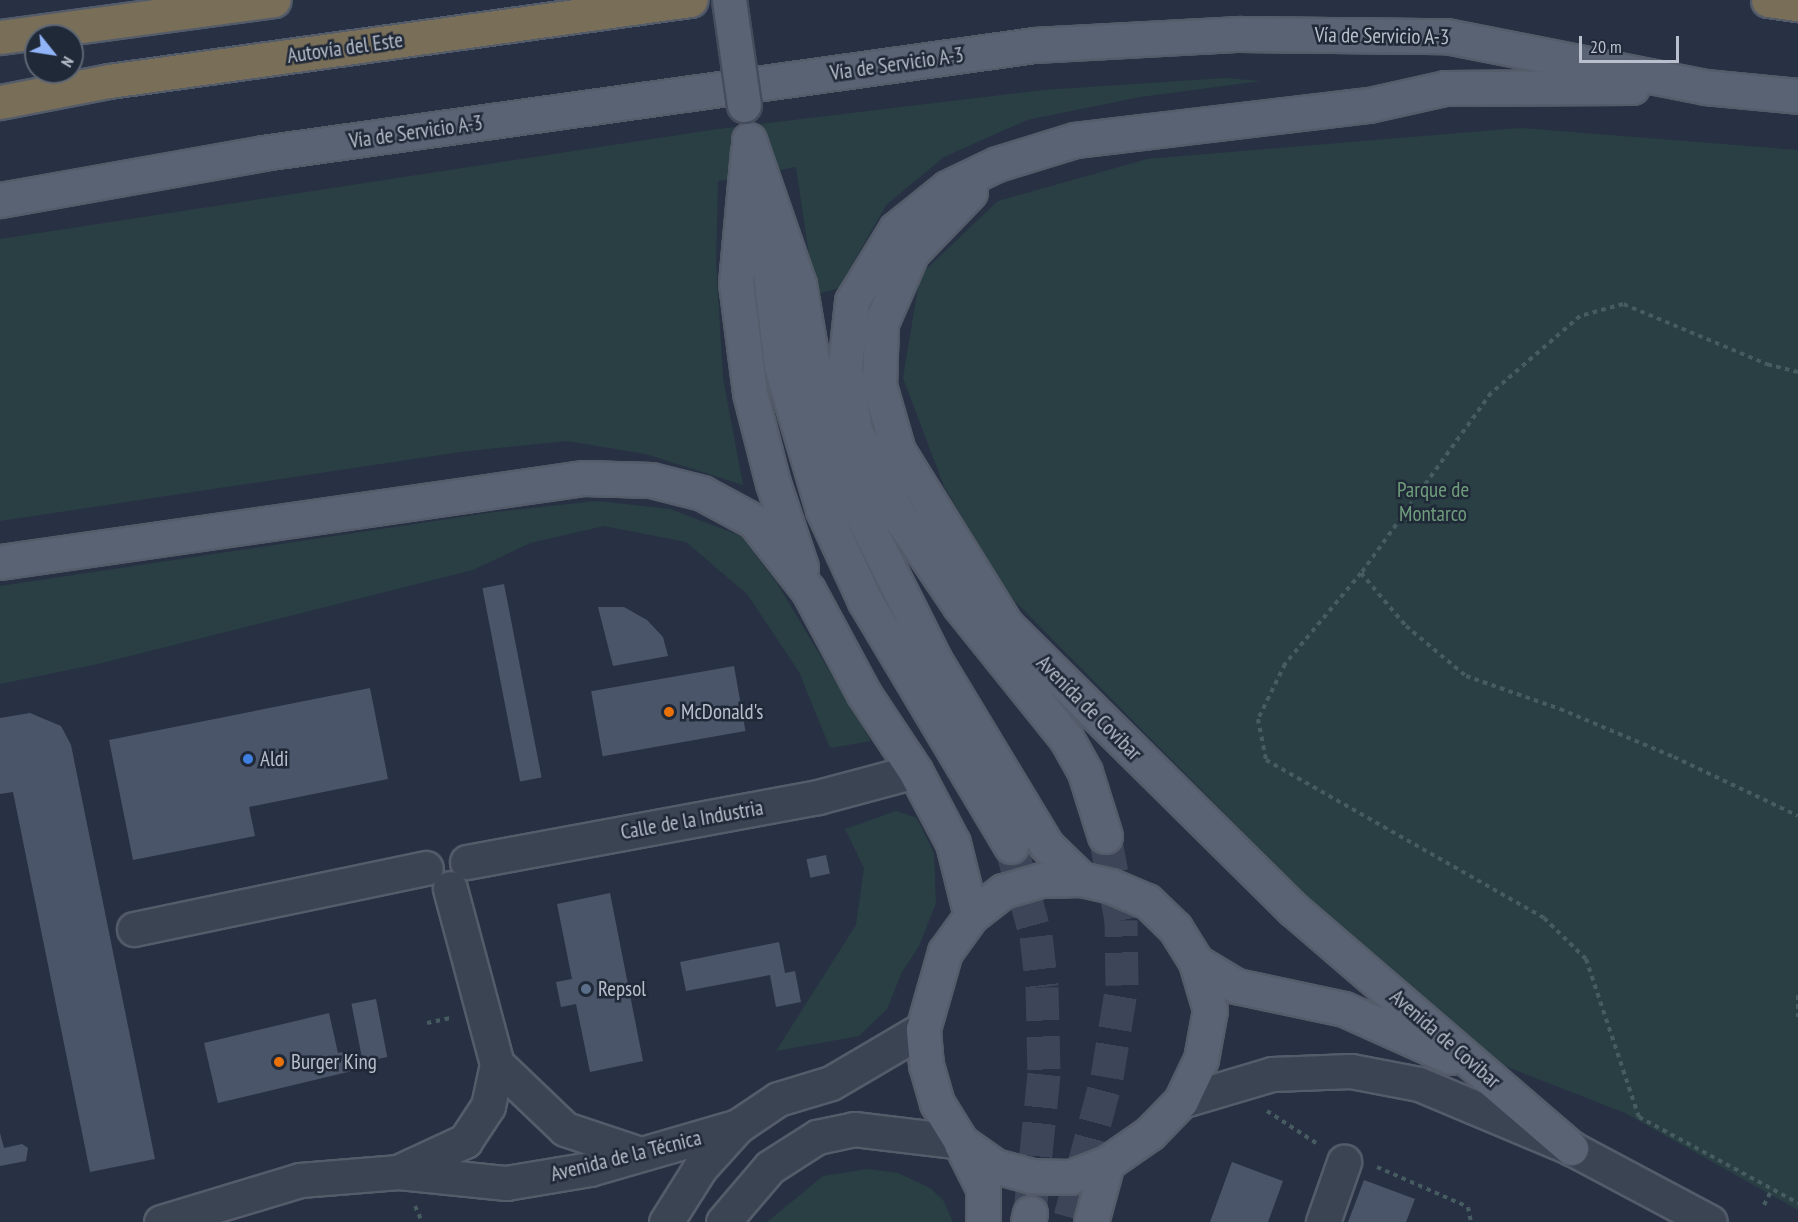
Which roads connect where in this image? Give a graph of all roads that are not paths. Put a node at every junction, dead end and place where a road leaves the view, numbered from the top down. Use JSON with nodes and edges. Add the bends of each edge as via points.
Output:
{"nodes":[{"id":1,"x":274,"y":0,"type":"edge"},
{"id":2,"x":690,"y":0,"type":"edge"},
{"id":3,"x":729,"y":0,"type":"edge"},
{"id":4,"x":1768,"y":0,"type":"edge"},
{"id":5,"x":1798,"y":4,"type":"edge"},
{"id":6,"x":0,"y":37,"type":"edge"},
{"id":7,"x":1705,"y":87,"type":"junction"},
{"id":8,"x":1798,"y":96,"type":"edge"},
{"id":9,"x":0,"y":102,"type":"edge"},
{"id":10,"x":749,"y":140,"type":"junction"},
{"id":11,"x":997,"y":164,"type":"junction"},
{"id":12,"x":0,"y":200,"type":"edge"},
{"id":13,"x":0,"y":562,"type":"edge"},
{"id":14,"x":808,"y":590,"type":"junction"},
{"id":15,"x":915,"y":771,"type":"junction"},
{"id":16,"x":1105,"y":836,"type":"tunnel mouth"},
{"id":17,"x":1011,"y":846,"type":"tunnel mouth"},
{"id":18,"x":448,"y":873,"type":"junction"},
{"id":19,"x":1081,"y":879,"type":"junction"},
{"id":20,"x":970,"y":916,"type":"junction"},
{"id":21,"x":134,"y":929,"type":"dead end"},
{"id":22,"x":1196,"y":962,"type":"junction"},
{"id":23,"x":924,"y":1029,"type":"junction"},
{"id":24,"x":497,"y":1064,"type":"junction"},
{"id":25,"x":1483,"y":1071,"type":"junction"},
{"id":26,"x":1181,"y":1101,"type":"junction"},
{"id":27,"x":738,"y":1126,"type":"junction"},
{"id":28,"x":961,"y":1142,"type":"junction"},
{"id":29,"x":1571,"y":1148,"type":"junction"},
{"id":30,"x":640,"y":1154,"type":"junction"},
{"id":31,"x":1344,"y":1162,"type":"dead end"},
{"id":32,"x":1107,"y":1163,"type":"junction"},
{"id":33,"x":399,"y":1172,"type":"junction"},
{"id":34,"x":1077,"y":1220,"type":"edge"},
{"id":35,"x":161,"y":1222,"type":"edge"},
{"id":36,"x":666,"y":1222,"type":"edge"},
{"id":37,"x":723,"y":1222,"type":"edge"},
{"id":38,"x":983,"y":1222,"type":"edge"},
{"id":39,"x":1323,"y":1222,"type":"edge"},
{"id":40,"x":1710,"y":1222,"type":"edge"}],
"edges":[{"from":1,"to":6,"type":"highway"},
{"from":2,"to":9,"type":"highway","name":"Autovía del Este","via":[[109,81]]},
{"from":3,"to":10,"type":"main road","bridge":true},
{"from":4,"to":5,"type":"highway"},
{"from":7,"to":8,"type":"main road","name":"Vía de Servicio A-3"},
{"from":7,"to":11,"type":"main road","via":[[1445,88],[1369,105],[1075,140]]},
{"from":7,"to":12,"type":"main road","name":"Vía de Servicio A-3","via":[[1446,36],[1240,34],[1034,45],[264,153]]},
{"from":10,"to":14,"type":"main road","via":[[736,283],[740,316],[759,426]]},
{"from":10,"to":17,"type":"main road","via":[[782,366],[823,510],[865,601]]},
{"from":10,"to":19,"type":"main road","via":[[799,284],[818,395],[852,495],[934,659],[1046,845]]},
{"from":11,"to":16,"type":"main road","via":[[946,188],[896,229],[852,301],[845,367],[855,431],[897,513],[960,606],[1066,738],[1085,772]]},
{"from":11,"to":25,"type":"main road","name":"Avenida de Covibar","via":[[912,252],[881,323],[879,385],[898,452],[1006,625],[1293,909]]},
{"from":13,"to":14,"type":"main road","via":[[596,478],[651,480],[713,499],[754,521]]},
{"from":14,"to":15,"type":"main road","via":[[864,694]]},
{"from":15,"to":18,"type":"street","name":"Calle de la Industria","via":[[818,797]]},
{"from":15,"to":20,"type":"main road","via":[[953,843]]},
{"from":18,"to":21,"type":"street","name":"Calle de la Industria"},
{"from":18,"to":24,"type":"street"},
{"from":19,"to":20,"type":"main road","via":[[1041,880],[1003,891]]},
{"from":19,"to":22,"type":"main road","via":[[1147,901],[1175,928]]},
{"from":20,"to":23,"type":"main road","via":[[945,952]]},
{"from":22,"to":25,"type":"main road","via":[[1236,986],[1344,1009]]},
{"from":22,"to":26,"type":"main road","via":[[1210,1010],[1201,1059]]},
{"from":23,"to":27,"type":"street","via":[[831,1083],[778,1099]]},
{"from":23,"to":28,"type":"main road","via":[[926,1065],[937,1103]]},
{"from":24,"to":30,"type":"street","via":[[565,1129]]},
{"from":24,"to":33,"type":"street","via":[[488,1106],[465,1141]]},
{"from":25,"to":29,"type":"main road","name":"Avenida de Covibar"},
{"from":26,"to":29,"type":"street","name":"Avenida de Covibar","via":[[1272,1074],[1351,1071],[1419,1084]]},
{"from":26,"to":32,"type":"main road","via":[[1150,1133]]},
{"from":27,"to":30,"type":"street","name":"Avenida de la Técnica"},
{"from":27,"to":36,"type":"street","via":[[700,1168]]},
{"from":28,"to":32,"type":"main road","via":[[995,1167],[1032,1176],[1071,1177]]},
{"from":28,"to":37,"type":"street","via":[[854,1130],[817,1137],[770,1167]]},
{"from":28,"to":38,"type":"main road","via":[[983,1188]]},
{"from":29,"to":40,"type":"street","name":"Avenida de Covibar"},
{"from":30,"to":33,"type":"street","name":"Avenida de la Técnica","via":[[590,1169],[506,1183]]},
{"from":31,"to":39,"type":"street"},
{"from":32,"to":34,"type":"main road"},
{"from":33,"to":35,"type":"street","name":"Avenida de la Técnica","via":[[300,1180]]}]}
